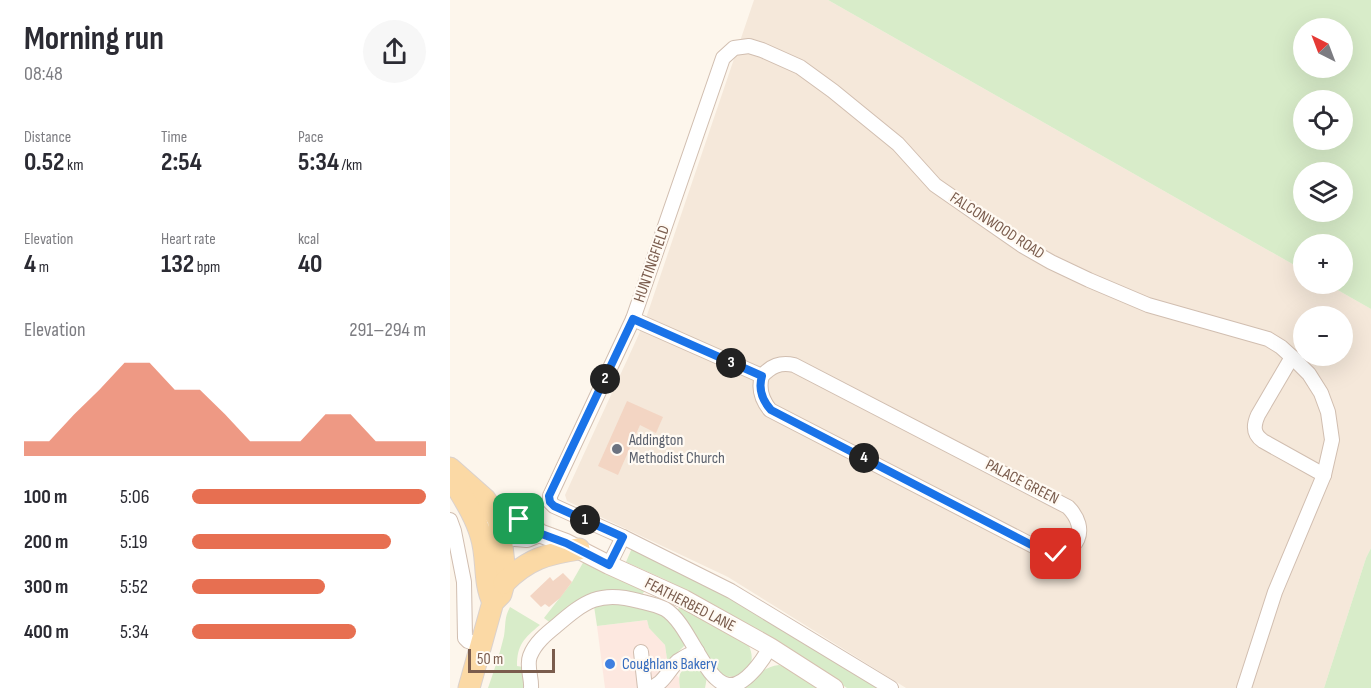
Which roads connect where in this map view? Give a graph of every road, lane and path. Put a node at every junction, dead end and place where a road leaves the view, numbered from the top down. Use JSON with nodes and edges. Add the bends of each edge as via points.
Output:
{"nodes":[{"id":1,"x":734,"y":48,"type":"joint"},
{"id":2,"x":633,"y":319,"type":"junction"},
{"id":3,"x":1292,"y":357,"type":"junction"},
{"id":4,"x":762,"y":376,"type":"junction"},
{"id":5,"x":450,"y":468,"type":"edge"},
{"id":6,"x":450,"y":475,"type":"edge"},
{"id":7,"x":1324,"y":475,"type":"junction"},
{"id":8,"x":450,"y":520,"type":"edge"},
{"id":9,"x":489,"y":529,"type":"junction"},
{"id":10,"x":623,"y":537,"type":"junction"},
{"id":11,"x":579,"y":549,"type":"junction"},
{"id":12,"x":609,"y":565,"type":"junction"},
{"id":13,"x":504,"y":583,"type":"junction"},
{"id":14,"x":493,"y":602,"type":"junction"},
{"id":15,"x":480,"y":645,"type":"junction"},
{"id":16,"x":770,"y":647,"type":"junction"},
{"id":17,"x":697,"y":651,"type":"junction"},
{"id":18,"x":641,"y":652,"type":"dead end"},
{"id":19,"x":714,"y":683,"type":"edge"},
{"id":20,"x":469,"y":688,"type":"edge"},
{"id":21,"x":531,"y":688,"type":"edge"},
{"id":22,"x":646,"y":688,"type":"edge"},
{"id":23,"x":834,"y":688,"type":"edge"},
{"id":24,"x":891,"y":688,"type":"edge"},
{"id":25,"x":1244,"y":688,"type":"edge"}],
"edges":[{"from":1,"to":2,"type":"street","name":"HUNTINGFIELD","via":[[723,58]]},
{"from":1,"to":3,"type":"street","name":"FALCONWOOD ROAD","via":[[749,46],[800,67],[898,144],[935,185],[1023,246],[1140,301],[1268,339]]},
{"from":2,"to":4,"type":"street"},
{"from":2,"to":10,"type":"street","name":"HUNTINGFIELD","via":[[549,496],[554,506]]},
{"from":3,"to":7,"type":"street","name":"FALCONWOOD ROAD","via":[[1309,374],[1328,412],[1332,440]]},
{"from":3,"to":7,"type":"street","via":[[1254,422],[1254,430],[1263,441]]},
{"from":4,"to":4,"type":"street","name":"PALACE GREEN","via":[[774,365],[794,365],[1068,507],[1078,519],[1079,537],[1064,552],[1047,553],[771,410],[761,392]]},
{"from":5,"to":9,"type":"main road","via":[[485,499]]},
{"from":6,"to":9,"type":"main road"},
{"from":7,"to":25,"type":"street","name":"FALCONWOOD ROAD","via":[[1275,592]]},
{"from":8,"to":15,"type":"street","via":[[464,582],[465,638]]},
{"from":9,"to":11,"type":"street","name":"FEATHERBED LANE","via":[[519,519],[532,524],[539,533]]},
{"from":9,"to":13,"type":"main road"},
{"from":9,"to":14,"type":"main road","via":[[488,592]]},
{"from":10,"to":12,"type":"street"},
{"from":10,"to":24,"type":"street","name":"HUNTINGFIELD","via":[[730,591]]},
{"from":11,"to":12,"type":"street","name":"FEATHERBED LANE"},
{"from":11,"to":13,"type":"main road","via":[[533,560]]},
{"from":12,"to":16,"type":"street","name":"FEATHERBED LANE","via":[[684,599]]},
{"from":13,"to":14,"type":"main road"},
{"from":14,"to":15,"type":"main road"},
{"from":15,"to":20,"type":"main road"},
{"from":16,"to":19,"type":"street","via":[[748,677],[731,685]]},
{"from":16,"to":23,"type":"street","name":"FEATHERBED LANE"},
{"from":17,"to":19,"type":"street"},
{"from":17,"to":21,"type":"street","via":[[680,623],[663,608],[604,597],[573,612],[542,638],[528,664]]},
{"from":17,"to":22,"type":"street","via":[[676,663],[661,682]]},
{"from":18,"to":22,"type":"street"}]}
